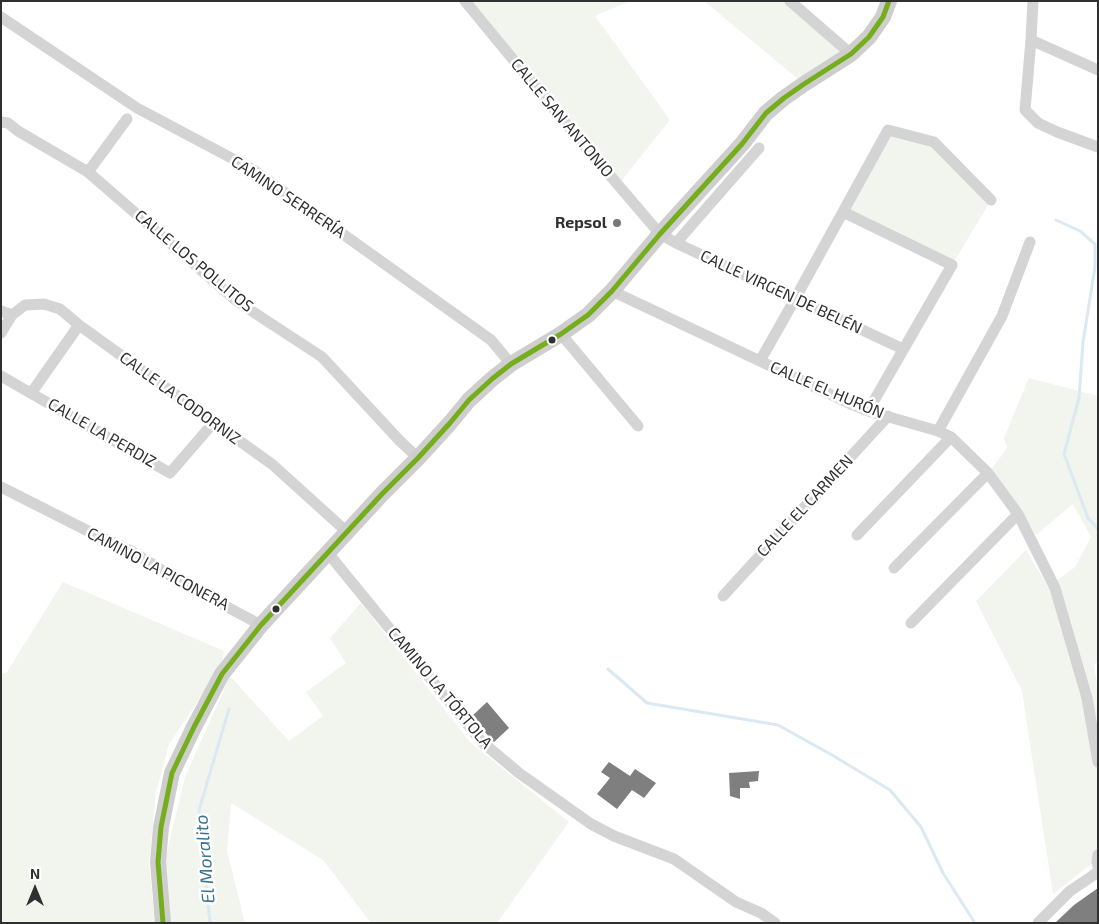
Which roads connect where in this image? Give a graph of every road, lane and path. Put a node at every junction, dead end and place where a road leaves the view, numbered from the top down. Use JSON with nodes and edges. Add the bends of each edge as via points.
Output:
{"nodes":[{"id":1,"x":465,"y":1,"type":"edge"},
{"id":2,"x":790,"y":1,"type":"edge"},
{"id":3,"x":889,"y":1,"type":"edge"},
{"id":4,"x":1033,"y":1,"type":"edge"},
{"id":5,"x":1,"y":17,"type":"edge"},
{"id":6,"x":1031,"y":40,"type":"junction"},
{"id":7,"x":851,"y":54,"type":"junction"},
{"id":8,"x":1098,"y":70,"type":"edge"},
{"id":9,"x":127,"y":120,"type":"dead end"},
{"id":10,"x":1,"y":122,"type":"edge"},
{"id":11,"x":1098,"y":147,"type":"edge"},
{"id":12,"x":759,"y":148,"type":"dead end"},
{"id":13,"x":88,"y":172,"type":"junction"},
{"id":14,"x":991,"y":200,"type":"dead end"},
{"id":15,"x":843,"y":212,"type":"junction"},
{"id":16,"x":660,"y":234,"type":"junction"},
{"id":17,"x":1030,"y":242,"type":"dead end"},
{"id":18,"x":676,"y":243,"type":"junction"},
{"id":19,"x":612,"y":291,"type":"junction"},
{"id":20,"x":795,"y":299,"type":"junction"},
{"id":21,"x":7,"y":313,"type":"edge"},
{"id":22,"x":79,"y":325,"type":"junction"},
{"id":23,"x":1,"y":333,"type":"edge"},
{"id":24,"x":560,"y":334,"type":"junction"},
{"id":25,"x":903,"y":349,"type":"junction"},
{"id":26,"x":760,"y":361,"type":"junction"},
{"id":27,"x":511,"y":364,"type":"junction"},
{"id":28,"x":1,"y":376,"type":"edge"},
{"id":29,"x":32,"y":392,"type":"junction"},
{"id":30,"x":868,"y":410,"type":"junction"},
{"id":31,"x":888,"y":416,"type":"junction"},
{"id":32,"x":214,"y":422,"type":"junction"},
{"id":33,"x":638,"y":426,"type":"dead end"},
{"id":34,"x":938,"y":431,"type":"junction"},
{"id":35,"x":951,"y":437,"type":"junction"},
{"id":36,"x":418,"y":458,"type":"junction"},
{"id":37,"x":988,"y":473,"type":"junction"},
{"id":38,"x":1,"y":487,"type":"edge"},
{"id":39,"x":1018,"y":514,"type":"junction"},
{"id":40,"x":347,"y":532,"type":"junction"},
{"id":41,"x":857,"y":535,"type":"dead end"},
{"id":42,"x":328,"y":553,"type":"junction"},
{"id":43,"x":894,"y":568,"type":"dead end"},
{"id":44,"x":722,"y":596,"type":"dead end"},
{"id":45,"x":911,"y":623,"type":"dead end"},
{"id":46,"x":261,"y":625,"type":"junction"},
{"id":47,"x":1098,"y":762,"type":"edge"},
{"id":48,"x":1098,"y":855,"type":"edge"},
{"id":49,"x":1098,"y":866,"type":"edge"},
{"id":50,"x":1098,"y":872,"type":"edge"},
{"id":51,"x":163,"y":923,"type":"edge"},
{"id":52,"x":775,"y":923,"type":"edge"},
{"id":53,"x":1038,"y":923,"type":"edge"}],
"edges":[{"from":1,"to":16,"type":"street","name":"CALLE SAN ANTONIO"},
{"from":2,"to":7,"type":"street"},
{"from":3,"to":7,"type":"main road","via":[[884,17]]},
{"from":4,"to":6,"type":"street"},
{"from":5,"to":27,"type":"street","name":"CAMINO SERRERÍA","via":[[138,108],[252,169],[490,340]]},
{"from":6,"to":8,"type":"street"},
{"from":6,"to":11,"type":"street","via":[[1025,110],[1038,123]]},
{"from":7,"to":16,"type":"main road","via":[[790,93],[766,113]]},
{"from":9,"to":13,"type":"street"},
{"from":10,"to":13,"type":"street","name":"CALLE LOS POLLITOS","via":[[8,123]]},
{"from":12,"to":18,"type":"street"},
{"from":13,"to":36,"type":"street","name":"CALLE LOS POLLITOS","via":[[238,302],[322,357]]},
{"from":14,"to":15,"type":"street","via":[[934,142],[888,130]]},
{"from":15,"to":20,"type":"street"},
{"from":15,"to":25,"type":"street","via":[[952,265]]},
{"from":16,"to":18,"type":"street","name":"CALLE VIRGEN DE BELÉN"},
{"from":16,"to":19,"type":"main road"},
{"from":17,"to":34,"type":"street","via":[[1002,316]]},
{"from":18,"to":20,"type":"street","name":"CALLE VIRGEN DE BELÉN"},
{"from":19,"to":24,"type":"main road","via":[[588,315]]},
{"from":19,"to":26,"type":"street","name":"CALLE EL HURÓN"},
{"from":20,"to":25,"type":"street","name":"CALLE VIRGEN DE BELÉN"},
{"from":20,"to":26,"type":"street"},
{"from":21,"to":22,"type":"street","name":"CALLE LA CODORNIZ","via":[[25,305],[44,304],[60,309]]},
{"from":21,"to":23,"type":"street"},
{"from":22,"to":29,"type":"street"},
{"from":22,"to":32,"type":"street","name":"CALLE LA CODORNIZ"},
{"from":24,"to":27,"type":"main road"},
{"from":24,"to":33,"type":"street"},
{"from":25,"to":30,"type":"street"},
{"from":26,"to":30,"type":"street","name":"CALLE EL HURÓN"},
{"from":27,"to":36,"type":"main road","via":[[469,400]]},
{"from":28,"to":29,"type":"street","name":"CALLE LA PERDIZ"},
{"from":29,"to":32,"type":"street","name":"CALLE LA PERDIZ","via":[[170,473]]},
{"from":30,"to":31,"type":"street","name":"CALLE EL HURÓN"},
{"from":31,"to":34,"type":"street","name":"CALLE EL HURÓN"},
{"from":31,"to":44,"type":"street","name":"CALLE EL CARMEN"},
{"from":32,"to":40,"type":"street","name":"CALLE LA CODORNIZ","via":[[273,465]]},
{"from":34,"to":35,"type":"street","name":"CALLE EL HURÓN"},
{"from":35,"to":37,"type":"street","name":"CALLE EL HURÓN"},
{"from":35,"to":41,"type":"street"},
{"from":36,"to":40,"type":"main road"},
{"from":37,"to":39,"type":"street","name":"CALLE EL HURÓN"},
{"from":37,"to":43,"type":"street"},
{"from":38,"to":46,"type":"street","name":"CAMINO LA PICONERA","via":[[131,551]]},
{"from":39,"to":45,"type":"street"},
{"from":39,"to":47,"type":"street","name":"CALLE EL HURÓN","via":[[1055,588],[1087,698]]},
{"from":40,"to":42,"type":"main road"},
{"from":42,"to":46,"type":"main road"},
{"from":42,"to":52,"type":"street","name":"CAMINO LA TÓRTOLA","via":[[482,742],[519,773],[591,824],[674,859],[736,902]]},
{"from":46,"to":51,"type":"main road","via":[[222,674],[172,773],[158,862]]},
{"from":48,"to":49,"type":"street"},
{"from":50,"to":53,"type":"street","via":[[1070,891]]}]}
